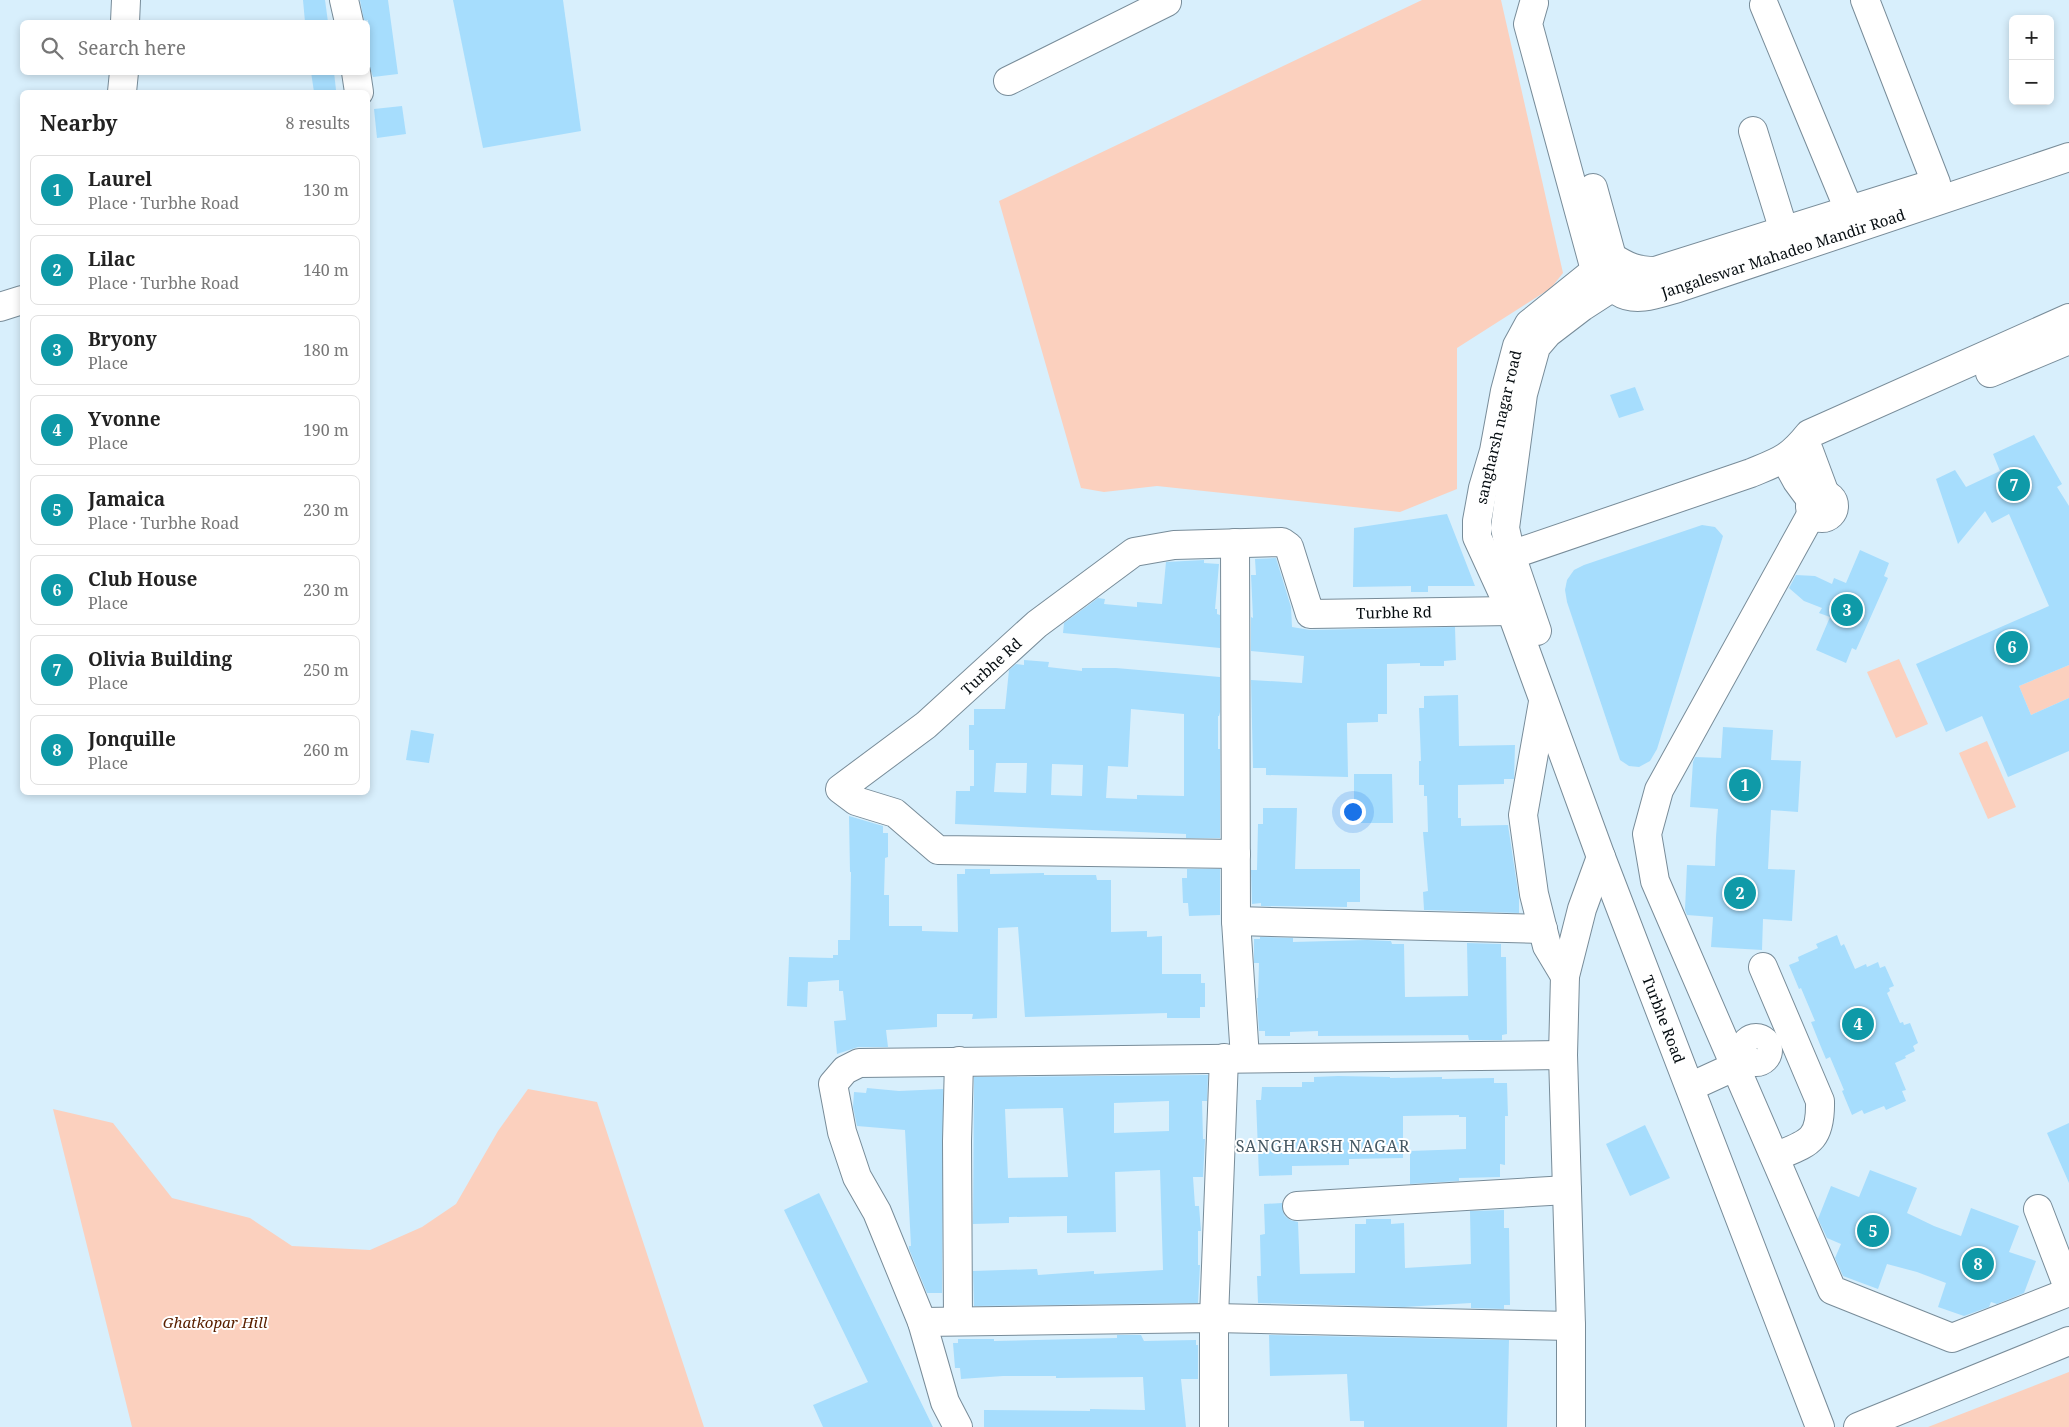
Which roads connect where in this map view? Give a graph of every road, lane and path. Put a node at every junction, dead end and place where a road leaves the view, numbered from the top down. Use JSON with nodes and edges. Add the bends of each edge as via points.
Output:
{"nodes":[{"id":1,"x":126,"y":0,"type":"edge"},
{"id":2,"x":344,"y":0,"type":"edge"},
{"id":3,"x":1166,"y":0,"type":"edge"},
{"id":4,"x":1865,"y":0,"type":"edge"},
{"id":5,"x":1533,"y":2,"type":"edge"},
{"id":6,"x":1764,"y":5,"type":"dead end"},
{"id":7,"x":125,"y":20,"type":"edge"},
{"id":8,"x":349,"y":20,"type":"edge"},
{"id":9,"x":124,"y":75,"type":"edge"},
{"id":10,"x":356,"y":75,"type":"edge"},
{"id":11,"x":1008,"y":81,"type":"dead end"},
{"id":12,"x":122,"y":90,"type":"edge"},
{"id":13,"x":359,"y":90,"type":"edge"},
{"id":14,"x":1753,"y":131,"type":"dead end"},
{"id":15,"x":2069,"y":138,"type":"edge"},
{"id":16,"x":2069,"y":157,"type":"edge"},
{"id":17,"x":1936,"y":183,"type":"junction"},
{"id":18,"x":1849,"y":210,"type":"junction"},
{"id":19,"x":1784,"y":230,"type":"junction"},
{"id":20,"x":1607,"y":271,"type":"junction"},
{"id":21,"x":20,"y":301,"type":"edge"},
{"id":22,"x":0,"y":307,"type":"edge"},
{"id":23,"x":2069,"y":318,"type":"edge"},
{"id":24,"x":2069,"y":340,"type":"edge"},
{"id":25,"x":1849,"y":424,"type":"junction"},
{"id":26,"x":1797,"y":453,"type":"junction"},
{"id":27,"x":1235,"y":543,"type":"junction"},
{"id":28,"x":1499,"y":558,"type":"junction"},
{"id":29,"x":1510,"y":611,"type":"junction"},
{"id":30,"x":1544,"y":701,"type":"junction"},
{"id":31,"x":1236,"y":854,"type":"junction"},
{"id":32,"x":1601,"y":856,"type":"junction"},
{"id":33,"x":1236,"y":921,"type":"junction"},
{"id":34,"x":1543,"y":929,"type":"junction"},
{"id":35,"x":1763,"y":967,"type":"dead end"},
{"id":36,"x":1565,"y":976,"type":"junction"},
{"id":37,"x":1563,"y":1055,"type":"junction"},
{"id":38,"x":1235,"y":1058,"type":"junction"},
{"id":39,"x":1740,"y":1058,"type":"junction"},
{"id":40,"x":959,"y":1061,"type":"junction"},
{"id":41,"x":1695,"y":1077,"type":"junction"},
{"id":42,"x":1774,"y":1157,"type":"junction"},
{"id":43,"x":1567,"y":1190,"type":"junction"},
{"id":44,"x":1297,"y":1206,"type":"dead end"},
{"id":45,"x":2038,"y":1209,"type":"dead end"},
{"id":46,"x":2069,"y":1291,"type":"edge"},
{"id":47,"x":1214,"y":1318,"type":"junction"},
{"id":48,"x":958,"y":1320,"type":"junction"},
{"id":49,"x":922,"y":1322,"type":"junction"},
{"id":50,"x":1571,"y":1326,"type":"junction"},
{"id":51,"x":2069,"y":1341,"type":"edge"},
{"id":52,"x":958,"y":1427,"type":"edge"},
{"id":53,"x":1214,"y":1427,"type":"edge"},
{"id":54,"x":1571,"y":1427,"type":"edge"},
{"id":55,"x":1820,"y":1427,"type":"edge"},
{"id":56,"x":1836,"y":1427,"type":"edge"},
{"id":57,"x":1858,"y":1427,"type":"edge"}],
"edges":[{"from":1,"to":7,"type":"street"},
{"from":2,"to":8,"type":"street"},
{"from":3,"to":11,"type":"street"},
{"from":4,"to":17,"type":"street"},
{"from":5,"to":20,"type":"street","via":[[1546,21]]},
{"from":6,"to":18,"type":"street"},
{"from":9,"to":12,"type":"street"},
{"from":10,"to":13,"type":"street"},
{"from":14,"to":19,"type":"street"},
{"from":15,"to":17,"type":"street","name":"Jangaleswar Mahadeo Mandir Road"},
{"from":16,"to":20,"type":"street","name":"Jangaleswar Mahadeo Mandir Road","via":[[1652,296],[1629,296]]},
{"from":17,"to":18,"type":"street","name":"Jangaleswar Mahadeo Mandir Road"},
{"from":18,"to":19,"type":"street","name":"Jangaleswar Mahadeo Mandir Road"},
{"from":19,"to":20,"type":"street","name":"Jangaleswar Mahadeo Mandir Road","via":[[1655,271],[1638,271],[1627,266]]},
{"from":20,"to":28,"type":"street","via":[[1582,306],[1548,332],[1536,346],[1522,394]]},
{"from":21,"to":22,"type":"street"},
{"from":23,"to":25,"type":"street"},
{"from":24,"to":25,"type":"street"},
{"from":25,"to":26,"type":"street"},
{"from":26,"to":28,"type":"street","via":[[1752,474]]},
{"from":26,"to":39,"type":"street","via":[[1797,481],[1816,502],[1659,790],[1647,834],[1656,881]]},
{"from":27,"to":29,"type":"street","name":"Turbhe Rd","via":[[1282,542],[1289,547],[1310,614]]},
{"from":27,"to":31,"type":"street"},
{"from":27,"to":31,"type":"street","name":"Turbhe Rd","via":[[1174,545],[1134,552],[1037,624],[926,725],[840,789],[856,801],[895,813],[938,850]]},
{"from":28,"to":29,"type":"street"},
{"from":28,"to":41,"type":"street","via":[[1617,853]]},
{"from":29,"to":30,"type":"street","name":"Turbhe Road"},
{"from":30,"to":32,"type":"street","name":"Turbhe Road"},
{"from":30,"to":34,"type":"street","via":[[1523,814],[1534,894]]},
{"from":31,"to":33,"type":"street"},
{"from":32,"to":36,"type":"street","via":[[1582,909]]},
{"from":32,"to":41,"type":"street","name":"Turbhe Road"},
{"from":33,"to":34,"type":"street"},
{"from":33,"to":38,"type":"street"},
{"from":34,"to":36,"type":"street","via":[[1548,946]]},
{"from":35,"to":42,"type":"street","via":[[1820,1101],[1816,1131],[1808,1142]]},
{"from":36,"to":37,"type":"street"},
{"from":37,"to":38,"type":"street"},
{"from":37,"to":43,"type":"street"},
{"from":38,"to":40,"type":"street"},
{"from":38,"to":47,"type":"street"},
{"from":39,"to":41,"type":"street"},
{"from":39,"to":42,"type":"street"},
{"from":40,"to":48,"type":"street"},
{"from":40,"to":49,"type":"street","via":[[859,1064],[845,1070],[833,1084],[842,1132],[858,1177],[877,1212]]},
{"from":41,"to":55,"type":"street","name":"Turbhe Road"},
{"from":41,"to":56,"type":"street"},
{"from":42,"to":46,"type":"street","via":[[1832,1290],[1952,1338]]},
{"from":43,"to":44,"type":"street"},
{"from":43,"to":50,"type":"street"},
{"from":45,"to":46,"type":"street"},
{"from":47,"to":48,"type":"street"},
{"from":47,"to":50,"type":"street"},
{"from":47,"to":53,"type":"street"},
{"from":48,"to":49,"type":"street"},
{"from":49,"to":52,"type":"street","via":[[945,1402]]},
{"from":50,"to":54,"type":"street"},
{"from":51,"to":57,"type":"street"}]}
